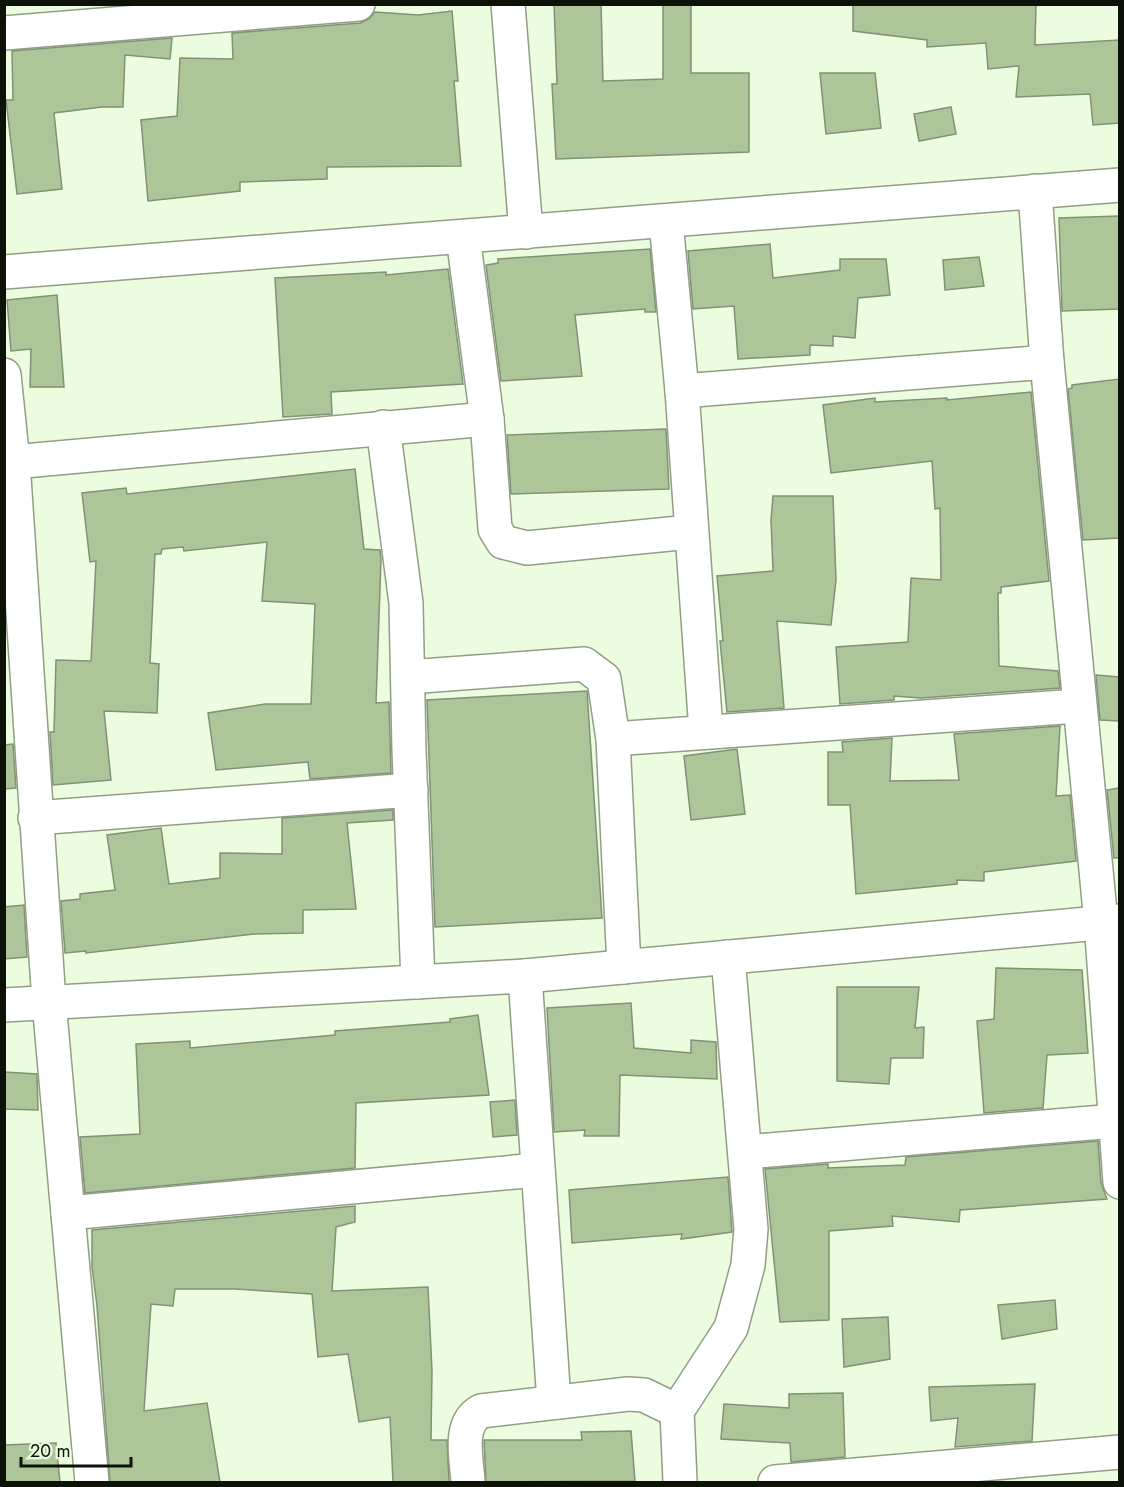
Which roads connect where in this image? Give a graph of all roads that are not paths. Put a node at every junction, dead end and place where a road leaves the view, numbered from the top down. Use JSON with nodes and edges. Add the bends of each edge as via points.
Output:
{"nodes":[{"id":1,"x":358,"y":4,"type":"edge"},
{"id":2,"x":508,"y":4,"type":"edge"},
{"id":3,"x":283,"y":7,"type":"edge"},
{"id":4,"x":4,"y":33,"type":"edge"},
{"id":5,"x":1119,"y":186,"type":"edge"},
{"id":6,"x":1035,"y":191,"type":"junction"},
{"id":7,"x":666,"y":222,"type":"junction"},
{"id":8,"x":526,"y":232,"type":"junction"},
{"id":9,"x":463,"y":237,"type":"junction"},
{"id":10,"x":4,"y":272,"type":"edge"},
{"id":11,"x":1047,"y":362,"type":"junction"},
{"id":12,"x":4,"y":375,"type":"edge"},
{"id":13,"x":682,"y":391,"type":"junction"},
{"id":14,"x":487,"y":419,"type":"junction"},
{"id":15,"x":383,"y":427,"type":"junction"},
{"id":16,"x":13,"y":462,"type":"junction"},
{"id":17,"x":690,"y":532,"type":"junction"},
{"id":18,"x":408,"y":677,"type":"junction"},
{"id":19,"x":1078,"y":706,"type":"junction"},
{"id":20,"x":706,"y":731,"type":"junction"},
{"id":21,"x":614,"y":739,"type":"junction"},
{"id":22,"x":411,"y":790,"type":"junction"},
{"id":23,"x":35,"y":818,"type":"junction"},
{"id":24,"x":1110,"y":922,"type":"edge"},
{"id":25,"x":728,"y":957,"type":"junction"},
{"id":26,"x":624,"y":967,"type":"junction"},
{"id":27,"x":525,"y":976,"type":"junction"},
{"id":28,"x":418,"y":982,"type":"junction"},
{"id":29,"x":49,"y":1002,"type":"junction"},
{"id":30,"x":4,"y":1005,"type":"edge"},
{"id":31,"x":1115,"y":1121,"type":"junction"},
{"id":32,"x":745,"y":1152,"type":"junction"},
{"id":33,"x":537,"y":1170,"type":"junction"},
{"id":34,"x":1119,"y":1182,"type":"edge"},
{"id":35,"x":68,"y":1213,"type":"junction"},
{"id":36,"x":554,"y":1402,"type":"junction"},
{"id":37,"x":677,"y":1411,"type":"junction"},
{"id":38,"x":1119,"y":1452,"type":"edge"},
{"id":39,"x":92,"y":1482,"type":"edge"},
{"id":40,"x":468,"y":1482,"type":"edge"},
{"id":41,"x":680,"y":1482,"type":"edge"},
{"id":42,"x":775,"y":1482,"type":"edge"}],
"edges":[{"from":1,"to":3,"type":"street"},
{"from":2,"to":8,"type":"street"},
{"from":3,"to":4,"type":"street"},
{"from":5,"to":6,"type":"street"},
{"from":6,"to":7,"type":"street"},
{"from":6,"to":11,"type":"street"},
{"from":7,"to":8,"type":"street"},
{"from":7,"to":13,"type":"street"},
{"from":8,"to":9,"type":"street"},
{"from":9,"to":10,"type":"street"},
{"from":9,"to":14,"type":"street"},
{"from":11,"to":13,"type":"street"},
{"from":11,"to":19,"type":"street"},
{"from":12,"to":16,"type":"street"},
{"from":13,"to":17,"type":"street"},
{"from":14,"to":15,"type":"street"},
{"from":14,"to":17,"type":"street","via":[[495,529],[503,542],[527,548]]},
{"from":15,"to":16,"type":"street"},
{"from":15,"to":18,"type":"street","via":[[406,603]]},
{"from":16,"to":23,"type":"street"},
{"from":17,"to":20,"type":"street"},
{"from":18,"to":21,"type":"street","via":[[584,664],[604,679]]},
{"from":18,"to":22,"type":"street"},
{"from":19,"to":20,"type":"street"},
{"from":19,"to":24,"type":"street"},
{"from":20,"to":21,"type":"street"},
{"from":21,"to":26,"type":"street"},
{"from":22,"to":23,"type":"street"},
{"from":22,"to":28,"type":"street"},
{"from":23,"to":29,"type":"street"},
{"from":24,"to":25,"type":"street"},
{"from":24,"to":31,"type":"street"},
{"from":25,"to":26,"type":"street"},
{"from":25,"to":32,"type":"street"},
{"from":26,"to":27,"type":"street"},
{"from":27,"to":28,"type":"street"},
{"from":27,"to":33,"type":"street"},
{"from":28,"to":29,"type":"street"},
{"from":29,"to":30,"type":"street"},
{"from":29,"to":35,"type":"street"},
{"from":31,"to":32,"type":"street"},
{"from":31,"to":34,"type":"street"},
{"from":32,"to":37,"type":"street","via":[[751,1229],[748,1265],[731,1328]]},
{"from":33,"to":35,"type":"street"},
{"from":33,"to":36,"type":"street"},
{"from":35,"to":39,"type":"street"},
{"from":36,"to":37,"type":"street","via":[[644,1395]]},
{"from":36,"to":40,"type":"street","via":[[472,1415],[465,1433]]},
{"from":37,"to":41,"type":"street"},
{"from":38,"to":42,"type":"street"}]}
